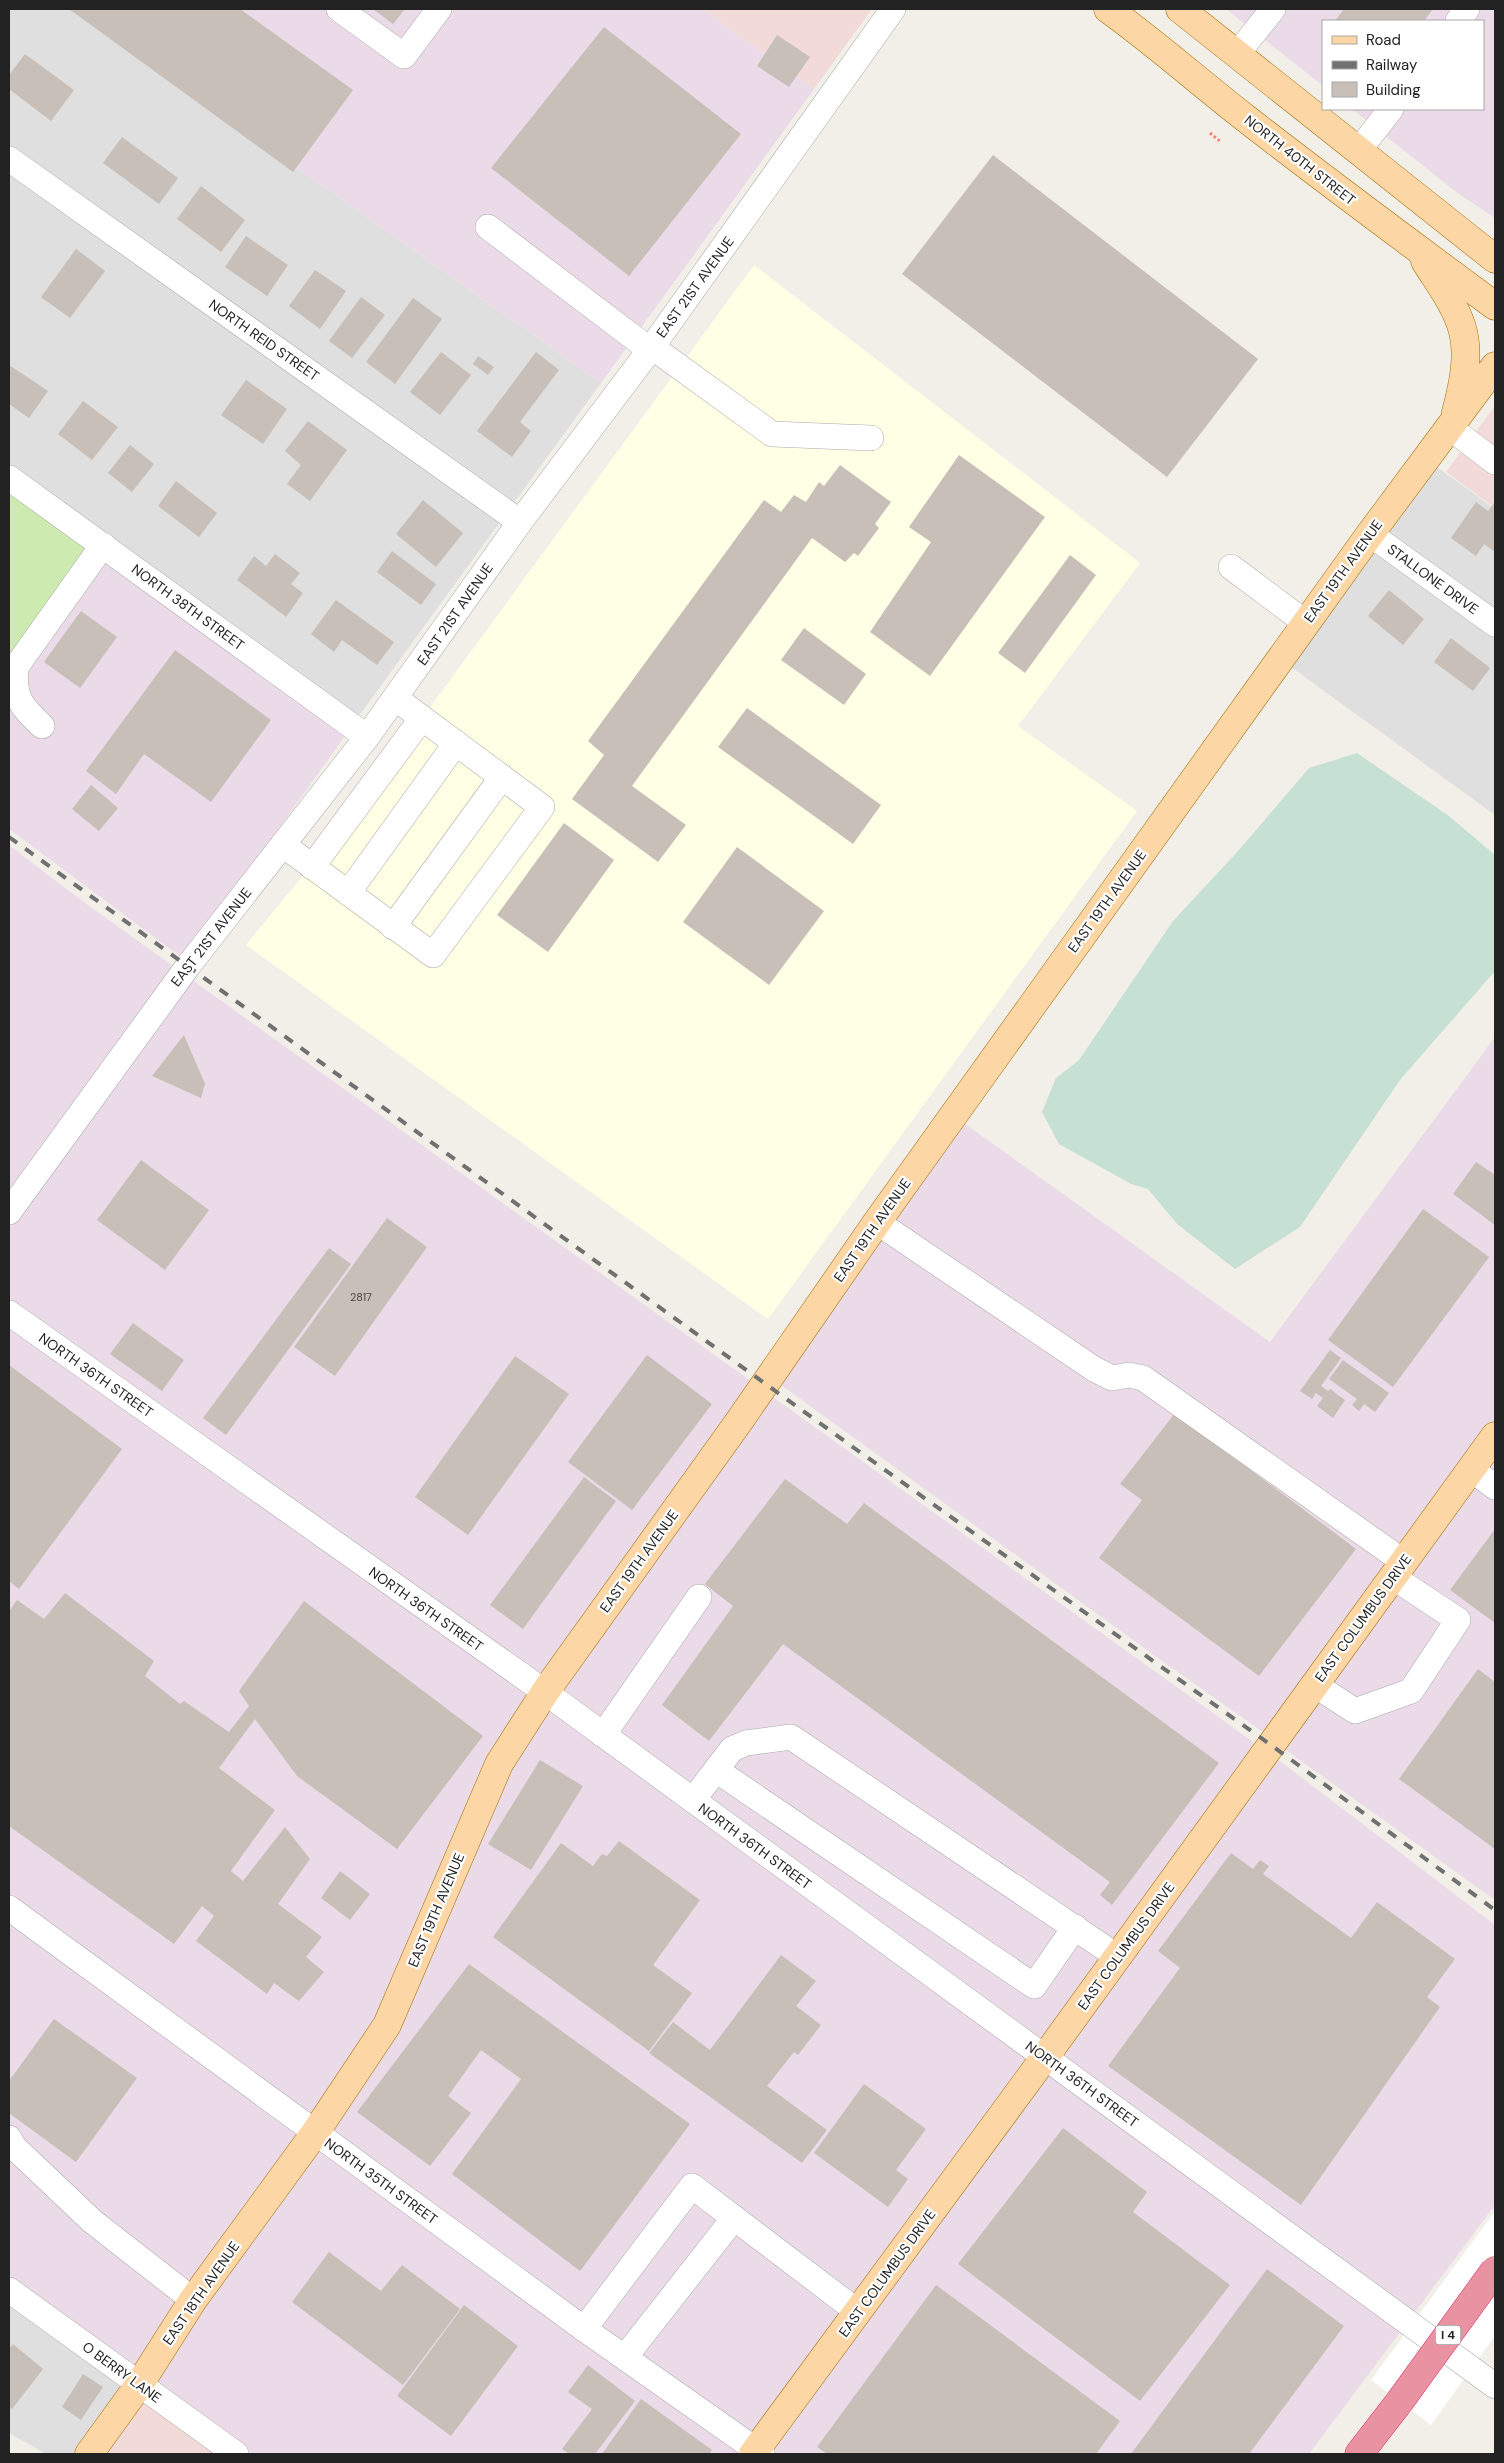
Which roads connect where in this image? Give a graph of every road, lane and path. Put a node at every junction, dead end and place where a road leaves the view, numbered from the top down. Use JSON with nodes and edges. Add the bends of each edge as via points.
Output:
{"nodes":[{"id":1,"x":339,"y":9,"type":"edge"},
{"id":2,"x":439,"y":9,"type":"edge"},
{"id":3,"x":1108,"y":9,"type":"edge"},
{"id":4,"x":1180,"y":9,"type":"edge"},
{"id":5,"x":1273,"y":9,"type":"edge"},
{"id":6,"x":1467,"y":9,"type":"edge"},
{"id":7,"x":888,"y":10,"type":"edge"},
{"id":8,"x":1459,"y":20,"type":"edge"},
{"id":9,"x":1237,"y":54,"type":"junction"},
{"id":10,"x":1390,"y":110,"type":"edge"},
{"id":11,"x":1210,"y":132,"type":"dead end"},
{"id":12,"x":1221,"y":142,"type":"dead end"},
{"id":13,"x":1359,"y":150,"type":"junction"},
{"id":14,"x":9,"y":159,"type":"edge"},
{"id":15,"x":1442,"y":217,"type":"junction"},
{"id":16,"x":488,"y":227,"type":"dead end"},
{"id":17,"x":1495,"y":235,"type":"edge"},
{"id":18,"x":1420,"y":251,"type":"junction"},
{"id":19,"x":1495,"y":259,"type":"edge"},
{"id":20,"x":1495,"y":306,"type":"edge"},
{"id":21,"x":651,"y":349,"type":"junction"},
{"id":22,"x":1495,"y":366,"type":"edge"},
{"id":23,"x":1452,"y":424,"type":"junction"},
{"id":24,"x":871,"y":438,"type":"dead end"},
{"id":25,"x":1495,"y":462,"type":"edge"},
{"id":26,"x":9,"y":478,"type":"edge"},
{"id":27,"x":520,"y":522,"type":"junction"},
{"id":28,"x":1370,"y":534,"type":"junction"},
{"id":29,"x":103,"y":546,"type":"junction"},
{"id":30,"x":1231,"y":567,"type":"dead end"},
{"id":31,"x":1306,"y":624,"type":"junction"},
{"id":32,"x":1495,"y":624,"type":"edge"},
{"id":33,"x":395,"y":698,"type":"junction"},
{"id":34,"x":422,"y":718,"type":"junction"},
{"id":35,"x":42,"y":726,"type":"dead end"},
{"id":36,"x":367,"y":737,"type":"junction"},
{"id":37,"x":456,"y":743,"type":"junction"},
{"id":38,"x":502,"y":777,"type":"junction"},
{"id":39,"x":283,"y":845,"type":"junction"},
{"id":40,"x":312,"y":867,"type":"junction"},
{"id":41,"x":348,"y":893,"type":"junction"},
{"id":42,"x":393,"y":926,"type":"junction"},
{"id":43,"x":9,"y":1212,"type":"edge"},
{"id":44,"x":877,"y":1222,"type":"junction"},
{"id":45,"x":9,"y":1313,"type":"edge"},
{"id":46,"x":1495,"y":1436,"type":"edge"},
{"id":47,"x":1471,"y":1470,"type":"junction"},
{"id":48,"x":1495,"y":1487,"type":"edge"},
{"id":49,"x":1399,"y":1570,"type":"junction"},
{"id":50,"x":699,"y":1597,"type":"dead end"},
{"id":51,"x":1315,"y":1685,"type":"junction"},
{"id":52,"x":545,"y":1692,"type":"junction"},
{"id":53,"x":603,"y":1735,"type":"junction"},
{"id":54,"x":716,"y":1770,"type":"junction"},
{"id":55,"x":693,"y":1800,"type":"junction"},
{"id":56,"x":9,"y":1908,"type":"edge"},
{"id":57,"x":1075,"y":1928,"type":"junction"},
{"id":58,"x":1118,"y":1957,"type":"junction"},
{"id":59,"x":1045,"y":2058,"type":"junction"},
{"id":60,"x":315,"y":2133,"type":"junction"},
{"id":61,"x":9,"y":2138,"type":"edge"},
{"id":62,"x":734,"y":2218,"type":"junction"},
{"id":63,"x":1495,"y":2270,"type":"edge"},
{"id":64,"x":9,"y":2290,"type":"edge"},
{"id":65,"x":192,"y":2300,"type":"junction"},
{"id":66,"x":858,"y":2312,"type":"junction"},
{"id":67,"x":584,"y":2329,"type":"junction"},
{"id":68,"x":625,"y":2357,"type":"junction"},
{"id":69,"x":139,"y":2385,"type":"junction"},
{"id":70,"x":1495,"y":2386,"type":"edge"},
{"id":71,"x":1400,"y":2401,"type":"junction"},
{"id":72,"x":757,"y":2453,"type":"edge"},
{"id":73,"x":89,"y":2454,"type":"edge"},
{"id":74,"x":236,"y":2454,"type":"edge"},
{"id":75,"x":1359,"y":2454,"type":"edge"},
{"id":76,"x":1365,"y":2454,"type":"edge"}],
"edges":[{"from":1,"to":2,"type":"street","via":[[404,56]]},
{"from":3,"to":18,"type":"main road","name":"NORTH 40TH STREET"},
{"from":4,"to":9,"type":"main road"},
{"from":5,"to":9,"type":"street"},
{"from":6,"to":8,"type":"street"},
{"from":7,"to":21,"type":"street","name":"EAST 21ST AVENUE"},
{"from":9,"to":13,"type":"main road"},
{"from":10,"to":13,"type":"street"},
{"from":11,"to":12,"type":"path"},
{"from":13,"to":15,"type":"main road"},
{"from":14,"to":27,"type":"street","name":"NORTH REID STREET"},
{"from":15,"to":17,"type":"main road"},
{"from":15,"to":19,"type":"main road"},
{"from":16,"to":21,"type":"street"},
{"from":18,"to":20,"type":"main road","name":"NORTH 40TH STREET"},
{"from":18,"to":23,"type":"main road","via":[[1462,329],[1464,381]]},
{"from":21,"to":24,"type":"street","via":[[772,434]]},
{"from":21,"to":27,"type":"street","name":"EAST 21ST AVENUE"},
{"from":22,"to":23,"type":"main road","name":"EAST 19TH AVENUE"},
{"from":23,"to":25,"type":"street"},
{"from":23,"to":28,"type":"main road","name":"EAST 19TH AVENUE"},
{"from":26,"to":29,"type":"street","name":"NORTH 38TH STREET"},
{"from":27,"to":33,"type":"street","name":"EAST 21ST AVENUE"},
{"from":28,"to":31,"type":"main road","name":"EAST 19TH AVENUE"},
{"from":28,"to":32,"type":"street","name":"STALLONE DRIVE"},
{"from":29,"to":35,"type":"street","via":[[16,667],[14,685],[17,699]]},
{"from":29,"to":36,"type":"street","name":"NORTH 38TH STREET"},
{"from":30,"to":31,"type":"street"},
{"from":31,"to":44,"type":"main road","name":"EAST 19TH AVENUE"},
{"from":33,"to":34,"type":"street"},
{"from":33,"to":36,"type":"street","name":"EAST 21ST AVENUE"},
{"from":34,"to":37,"type":"street"},
{"from":34,"to":40,"type":"street"},
{"from":36,"to":39,"type":"street","name":"EAST 21ST AVENUE"},
{"from":37,"to":38,"type":"street"},
{"from":37,"to":41,"type":"street"},
{"from":38,"to":42,"type":"street"},
{"from":38,"to":42,"type":"street","via":[[542,807],[433,955]]},
{"from":39,"to":40,"type":"street"},
{"from":39,"to":43,"type":"street","name":"EAST 21ST AVENUE","via":[[188,966]]},
{"from":40,"to":41,"type":"street"},
{"from":41,"to":42,"type":"street"},
{"from":44,"to":49,"type":"street","via":[[1094,1369],[1112,1378],[1129,1375],[1143,1378]]},
{"from":44,"to":52,"type":"main road","name":"EAST 19TH AVENUE"},
{"from":45,"to":52,"type":"street","name":"NORTH 36TH STREET"},
{"from":46,"to":47,"type":"main road","name":"EAST COLUMBUS DRIVE"},
{"from":47,"to":48,"type":"street"},
{"from":47,"to":49,"type":"main road","name":"EAST COLUMBUS DRIVE"},
{"from":49,"to":51,"type":"main road","name":"EAST COLUMBUS DRIVE"},
{"from":49,"to":51,"type":"street","via":[[1458,1620],[1411,1691],[1355,1711]]},
{"from":50,"to":53,"type":"street"},
{"from":51,"to":58,"type":"main road","name":"EAST COLUMBUS DRIVE"},
{"from":52,"to":53,"type":"street","name":"NORTH 36TH STREET"},
{"from":52,"to":60,"type":"main road","name":"EAST 19TH AVENUE","via":[[499,1764],[387,2025]]},
{"from":53,"to":55,"type":"street","name":"NORTH 36TH STREET"},
{"from":54,"to":55,"type":"street"},
{"from":54,"to":57,"type":"street","via":[[732,1749],[746,1743],[791,1737]]},
{"from":54,"to":57,"type":"street","via":[[1034,1986]]},
{"from":55,"to":59,"type":"street","name":"NORTH 36TH STREET"},
{"from":56,"to":60,"type":"street","name":"NORTH 35TH STREET"},
{"from":57,"to":58,"type":"street"},
{"from":58,"to":59,"type":"main road","name":"EAST COLUMBUS DRIVE"},
{"from":59,"to":66,"type":"main road","name":"EAST COLUMBUS DRIVE"},
{"from":59,"to":70,"type":"street","name":"NORTH 36TH STREET"},
{"from":60,"to":65,"type":"main road","name":"EAST 18TH AVENUE"},
{"from":60,"to":67,"type":"street","name":"NORTH 35TH STREET"},
{"from":61,"to":65,"type":"street","via":[[14,2147],[92,2221]]},
{"from":62,"to":66,"type":"street"},
{"from":62,"to":67,"type":"street","via":[[692,2186]]},
{"from":62,"to":68,"type":"street"},
{"from":63,"to":71,"type":"highway","number":"I 4","bridge":true},
{"from":64,"to":69,"type":"street","name":"O BERRY LANE"},
{"from":65,"to":69,"type":"main road","name":"EAST 18TH AVENUE"},
{"from":66,"to":72,"type":"main road","name":"EAST COLUMBUS DRIVE"},
{"from":67,"to":68,"type":"street","name":"NORTH 35TH STREET"},
{"from":68,"to":72,"type":"street","name":"NORTH 35TH STREET"},
{"from":69,"to":73,"type":"main road","name":"EAST 18TH AVENUE"},
{"from":69,"to":74,"type":"street","name":"O BERRY LANE"},
{"from":71,"to":75,"type":"highway","number":"I 4"},
{"from":71,"to":76,"type":"highway"}]}
